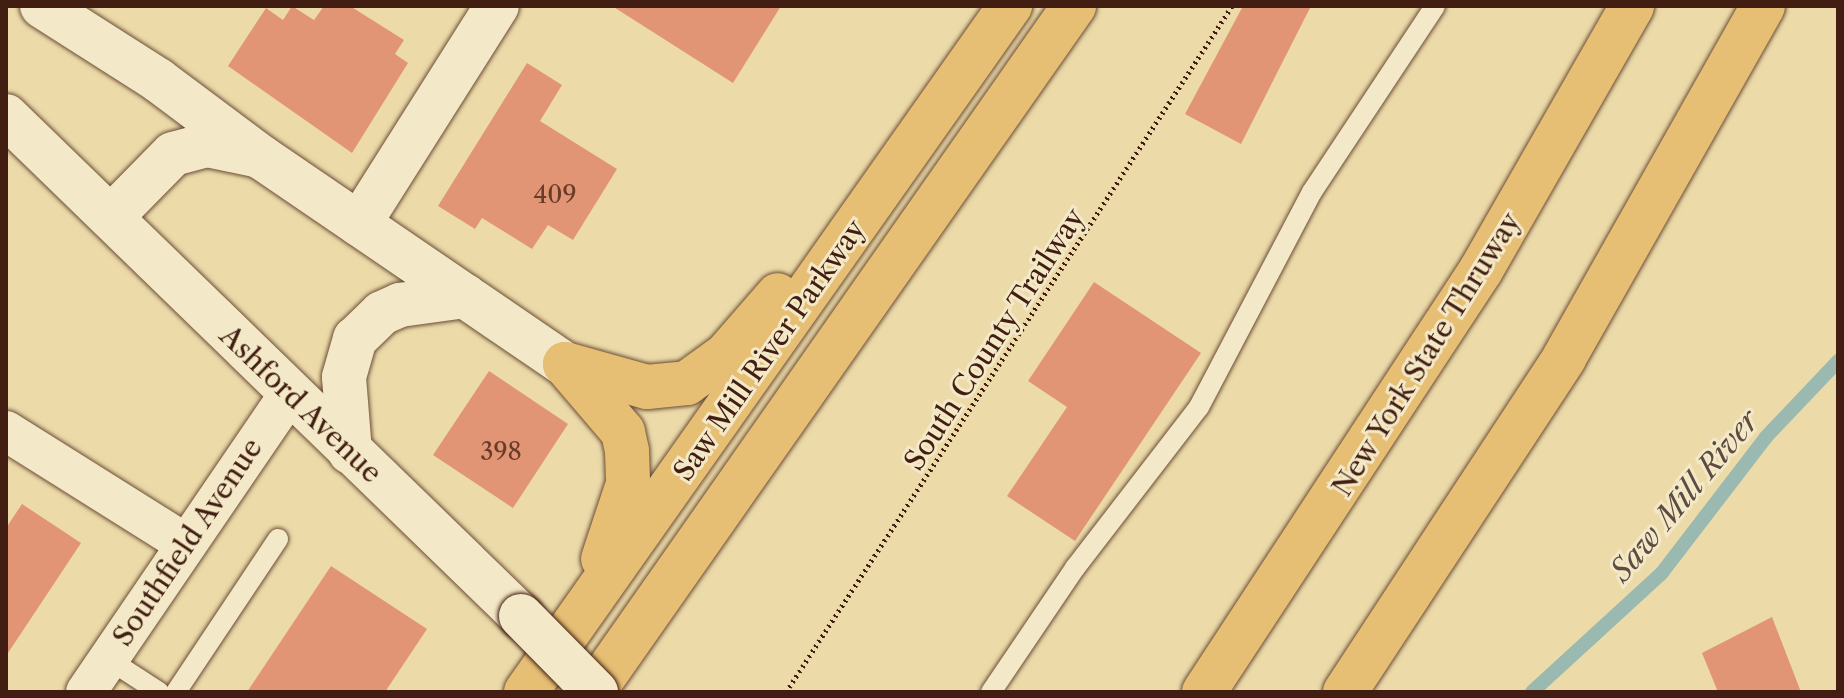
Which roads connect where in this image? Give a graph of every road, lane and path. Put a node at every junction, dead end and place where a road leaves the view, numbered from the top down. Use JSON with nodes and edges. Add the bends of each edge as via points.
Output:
{"nodes":[{"id":1,"x":42,"y":6,"type":"edge"},
{"id":2,"x":497,"y":6,"type":"edge"},
{"id":3,"x":1010,"y":6,"type":"edge"},
{"id":4,"x":1074,"y":6,"type":"edge"},
{"id":5,"x":1232,"y":6,"type":"edge"},
{"id":6,"x":1435,"y":6,"type":"edge"},
{"id":7,"x":1632,"y":6,"type":"edge"},
{"id":8,"x":1763,"y":6,"type":"edge"},
{"id":9,"x":948,"y":96,"type":"junction"},
{"id":10,"x":6,"y":116,"type":"edge"},
{"id":11,"x":261,"y":157,"type":"junction"},
{"id":12,"x":111,"y":217,"type":"junction"},
{"id":13,"x":359,"y":224,"type":"junction"},
{"id":14,"x":465,"y":296,"type":"junction"},
{"id":15,"x":565,"y":364,"type":"junction"},
{"id":16,"x":290,"y":393,"type":"junction"},
{"id":17,"x":6,"y":431,"type":"edge"},
{"id":18,"x":350,"y":452,"type":"junction"},
{"id":19,"x":278,"y":539,"type":"dead end"},
{"id":20,"x":186,"y":544,"type":"junction"},
{"id":21,"x":582,"y":615,"type":"junction"},
{"id":22,"x":108,"y":659,"type":"junction"},
{"id":23,"x":86,"y":692,"type":"edge"},
{"id":24,"x":159,"y":692,"type":"edge"},
{"id":25,"x":176,"y":692,"type":"edge"},
{"id":26,"x":526,"y":692,"type":"edge"},
{"id":27,"x":595,"y":692,"type":"edge"},
{"id":28,"x":786,"y":692,"type":"edge"},
{"id":29,"x":991,"y":692,"type":"edge"},
{"id":30,"x":1204,"y":692,"type":"edge"},
{"id":31,"x":1345,"y":692,"type":"edge"}],
"edges":[{"from":1,"to":11,"type":"main road","via":[[158,80]]},
{"from":2,"to":13,"type":"main road"},
{"from":3,"to":9,"type":"highway","name":"Saw Mill River Parkway"},
{"from":4,"to":27,"type":"highway","name":"Saw Mill River Parkway"},
{"from":5,"to":28,"type":"path","name":"South County Trailway"},
{"from":6,"to":29,"type":"lane","via":[[1312,192],[1199,407],[1075,568]]},
{"from":7,"to":30,"type":"highway","name":"New York State Thruway","via":[[1481,270]]},
{"from":8,"to":31,"type":"highway","via":[[1564,358]]},
{"from":9,"to":15,"type":"highway","via":[[706,372],[667,388],[647,387]]},
{"from":9,"to":21,"type":"highway","name":"Saw Mill River Parkway"},
{"from":10,"to":12,"type":"main road","name":"Ashford Avenue"},
{"from":11,"to":12,"type":"main road","via":[[225,146],[189,148],[158,166]]},
{"from":11,"to":13,"type":"main road"},
{"from":12,"to":16,"type":"main road","name":"Ashford Avenue"},
{"from":13,"to":14,"type":"main road"},
{"from":14,"to":15,"type":"main road"},
{"from":14,"to":18,"type":"main road","via":[[400,305],[355,339],[344,377]]},
{"from":15,"to":21,"type":"highway","via":[[623,432],[629,468],[623,508]]},
{"from":16,"to":18,"type":"main road","name":"Ashford Avenue"},
{"from":16,"to":20,"type":"street","name":"Southfield Avenue"},
{"from":17,"to":20,"type":"street"},
{"from":18,"to":27,"type":"main road","name":"Ashford Avenue","bridge":true},
{"from":19,"to":25,"type":"lane"},
{"from":20,"to":22,"type":"street","name":"Southfield Avenue"},
{"from":21,"to":26,"type":"highway","name":"Saw Mill River Parkway"},
{"from":22,"to":23,"type":"street","name":"Southfield Avenue"},
{"from":22,"to":24,"type":"lane"}]}
